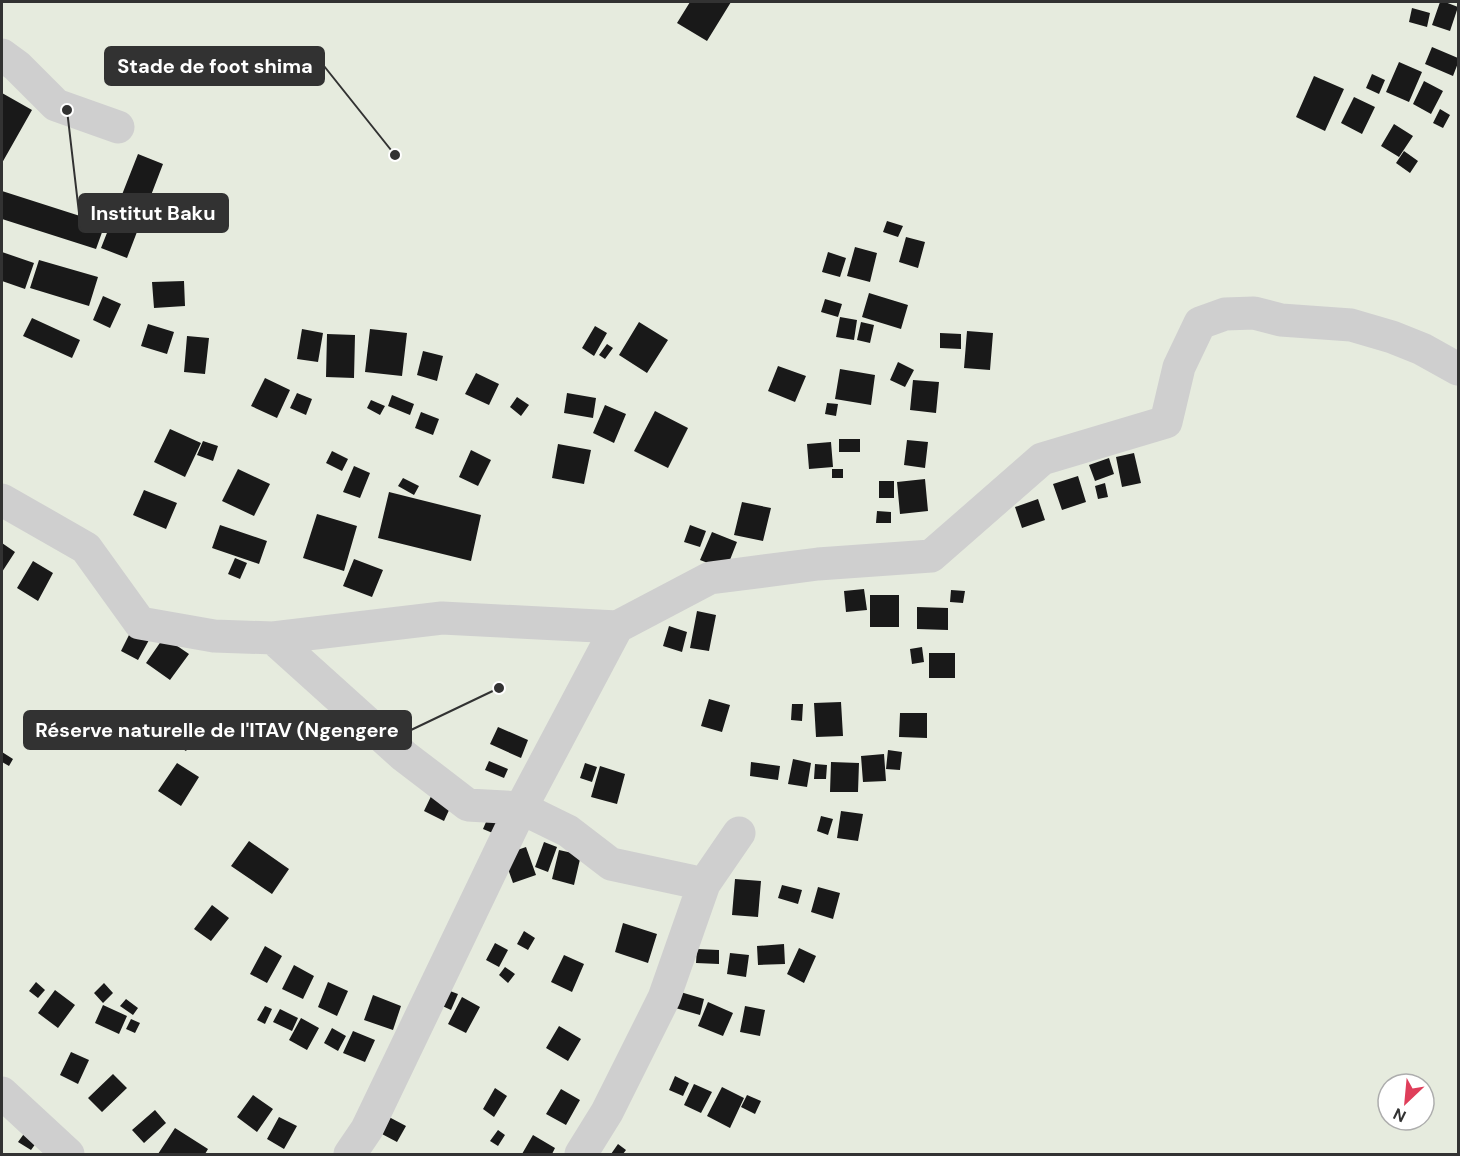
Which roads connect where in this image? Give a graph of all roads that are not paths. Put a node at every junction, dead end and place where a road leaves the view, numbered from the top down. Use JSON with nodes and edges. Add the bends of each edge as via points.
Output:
{"nodes":[{"id":1,"x":2,"y":55,"type":"edge"},
{"id":2,"x":118,"y":126,"type":"dead end"},
{"id":3,"x":1458,"y":369,"type":"edge"},
{"id":4,"x":2,"y":500,"type":"edge"},
{"id":5,"x":617,"y":627,"type":"junction"},
{"id":6,"x":273,"y":638,"type":"junction"},
{"id":7,"x":521,"y":808,"type":"junction"},
{"id":8,"x":740,"y":833,"type":"dead end"},
{"id":9,"x":704,"y":884,"type":"junction"},
{"id":10,"x":2,"y":1093,"type":"edge"},
{"id":11,"x":68,"y":1155,"type":"edge"},
{"id":12,"x":350,"y":1155,"type":"edge"},
{"id":13,"x":581,"y":1155,"type":"edge"}],
"edges":[{"from":1,"to":2,"type":"street","via":[[56,105]]},
{"from":3,"to":5,"type":"street","via":[[1422,349],[1351,325],[1281,320],[1254,313],[1225,314],[1200,323],[1179,367],[1166,422],[1042,459],[931,556],[818,564],[710,578]]},
{"from":4,"to":6,"type":"street","via":[[86,548],[140,623],[214,636]]},
{"from":5,"to":6,"type":"street","via":[[442,618]]},
{"from":5,"to":7,"type":"street"},
{"from":6,"to":7,"type":"street","via":[[404,756],[468,805]]},
{"from":7,"to":9,"type":"street","via":[[568,831],[611,864]]},
{"from":7,"to":12,"type":"street","via":[[367,1129]]},
{"from":8,"to":9,"type":"street"},
{"from":9,"to":13,"type":"street","via":[[664,998]]},
{"from":10,"to":11,"type":"street"}]}
